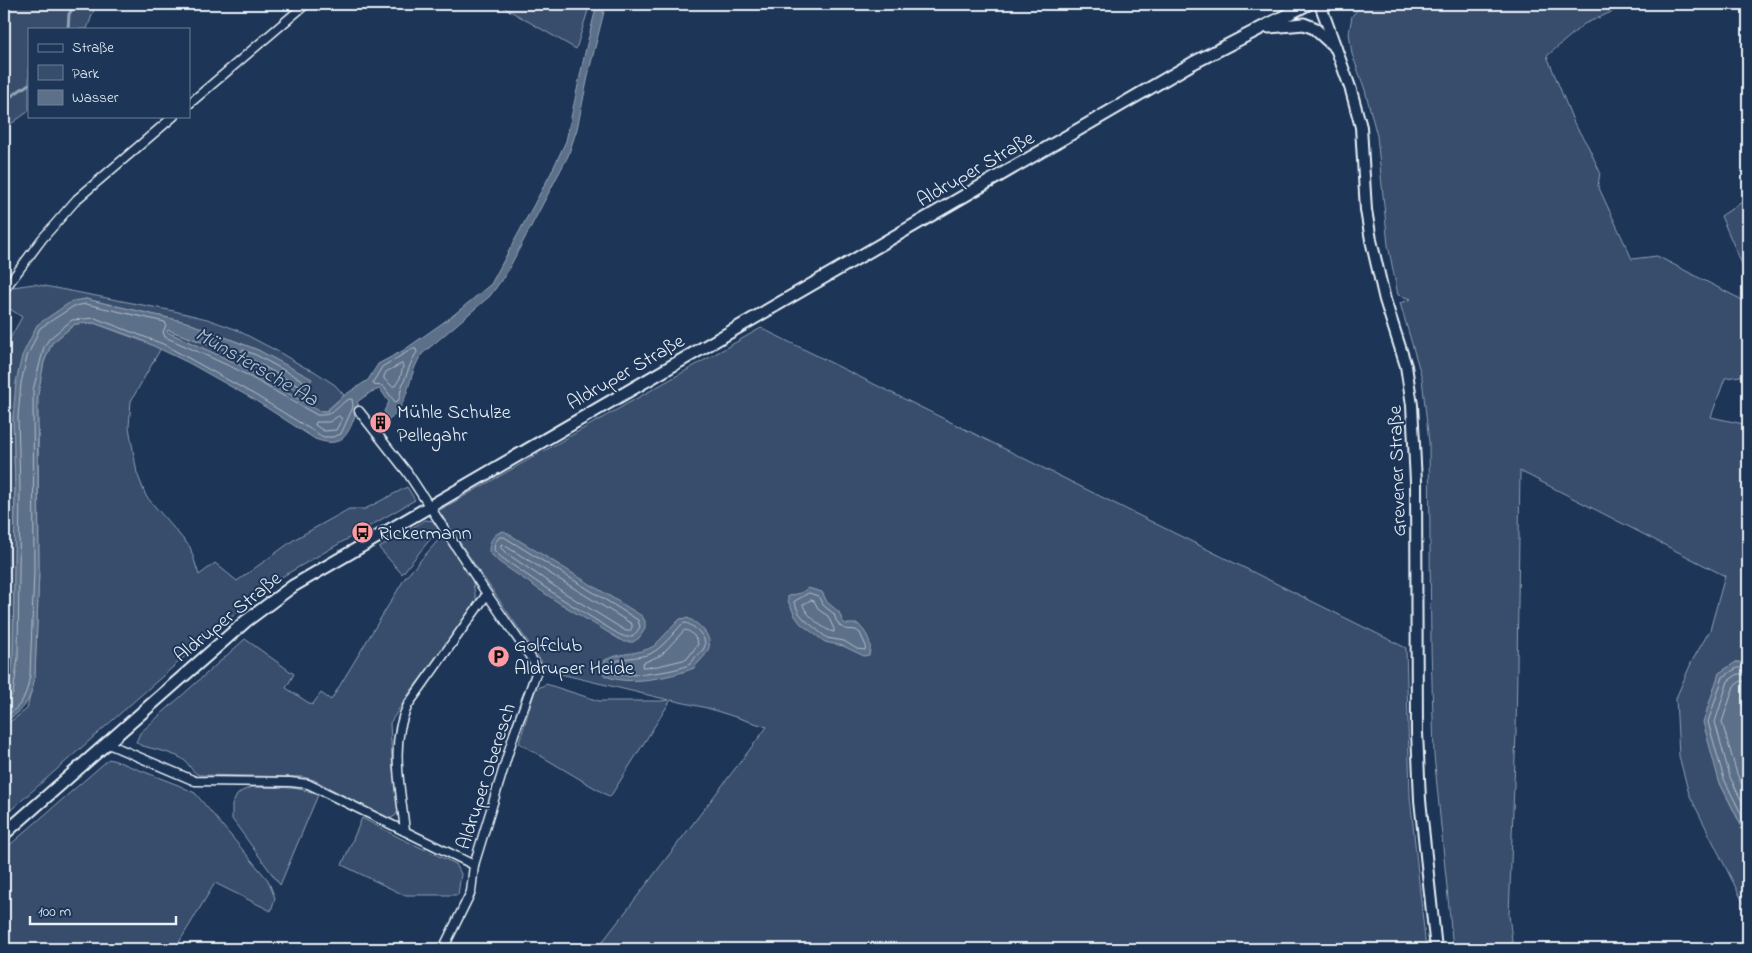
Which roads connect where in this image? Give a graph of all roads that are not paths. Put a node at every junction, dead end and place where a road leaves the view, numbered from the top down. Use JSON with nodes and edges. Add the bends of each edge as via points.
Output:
{"nodes":[{"id":1,"x":306,"y":4,"type":"edge"},
{"id":2,"x":1308,"y":4,"type":"edge"},
{"id":3,"x":1320,"y":4,"type":"edge"},
{"id":4,"x":1262,"y":27,"type":"junction"},
{"id":5,"x":1336,"y":47,"type":"junction"},
{"id":6,"x":190,"y":103,"type":"edge"},
{"id":7,"x":172,"y":118,"type":"edge"},
{"id":8,"x":4,"y":290,"type":"edge"},
{"id":9,"x":359,"y":410,"type":"dead end"},
{"id":10,"x":430,"y":506,"type":"junction"},
{"id":11,"x":487,"y":594,"type":"junction"},
{"id":12,"x":106,"y":743,"type":"junction"},
{"id":13,"x":405,"y":831,"type":"junction"},
{"id":14,"x":4,"y":834,"type":"edge"},
{"id":15,"x":474,"y":865,"type":"junction"},
{"id":16,"x":443,"y":949,"type":"edge"},
{"id":17,"x":1436,"y":949,"type":"edge"}],
"edges":[{"from":1,"to":6,"type":"street"},
{"from":2,"to":4,"type":"main road","name":"Aldruper Straße"},
{"from":3,"to":5,"type":"street","name":"Grevener Straße"},
{"from":4,"to":5,"type":"main road","via":[[1304,24],[1314,28]]},
{"from":4,"to":10,"type":"main road","name":"Aldruper Straße","via":[[1193,63]]},
{"from":5,"to":17,"type":"street","name":"Grevener Straße","via":[[1361,127],[1370,240],[1406,366],[1412,405],[1420,800]]},
{"from":7,"to":8,"type":"street","via":[[77,199]]},
{"from":9,"to":10,"type":"street","name":"Aldruper Oberesch"},
{"from":10,"to":11,"type":"street","name":"Aldruper Oberesch"},
{"from":10,"to":12,"type":"main road","name":"Aldruper Straße","via":[[268,603]]},
{"from":11,"to":13,"type":"street","via":[[402,717],[398,765]]},
{"from":11,"to":15,"type":"street","name":"Aldruper Oberesch","via":[[538,668]]},
{"from":12,"to":13,"type":"street","name":"Aldruper Oberesch","via":[[195,781],[308,784]]},
{"from":12,"to":14,"type":"main road","name":"Aldruper Straße"},
{"from":13,"to":15,"type":"street","name":"Aldruper Oberesch"},
{"from":15,"to":16,"type":"street","name":"Aldruper Oberesch","via":[[472,892]]}]}
